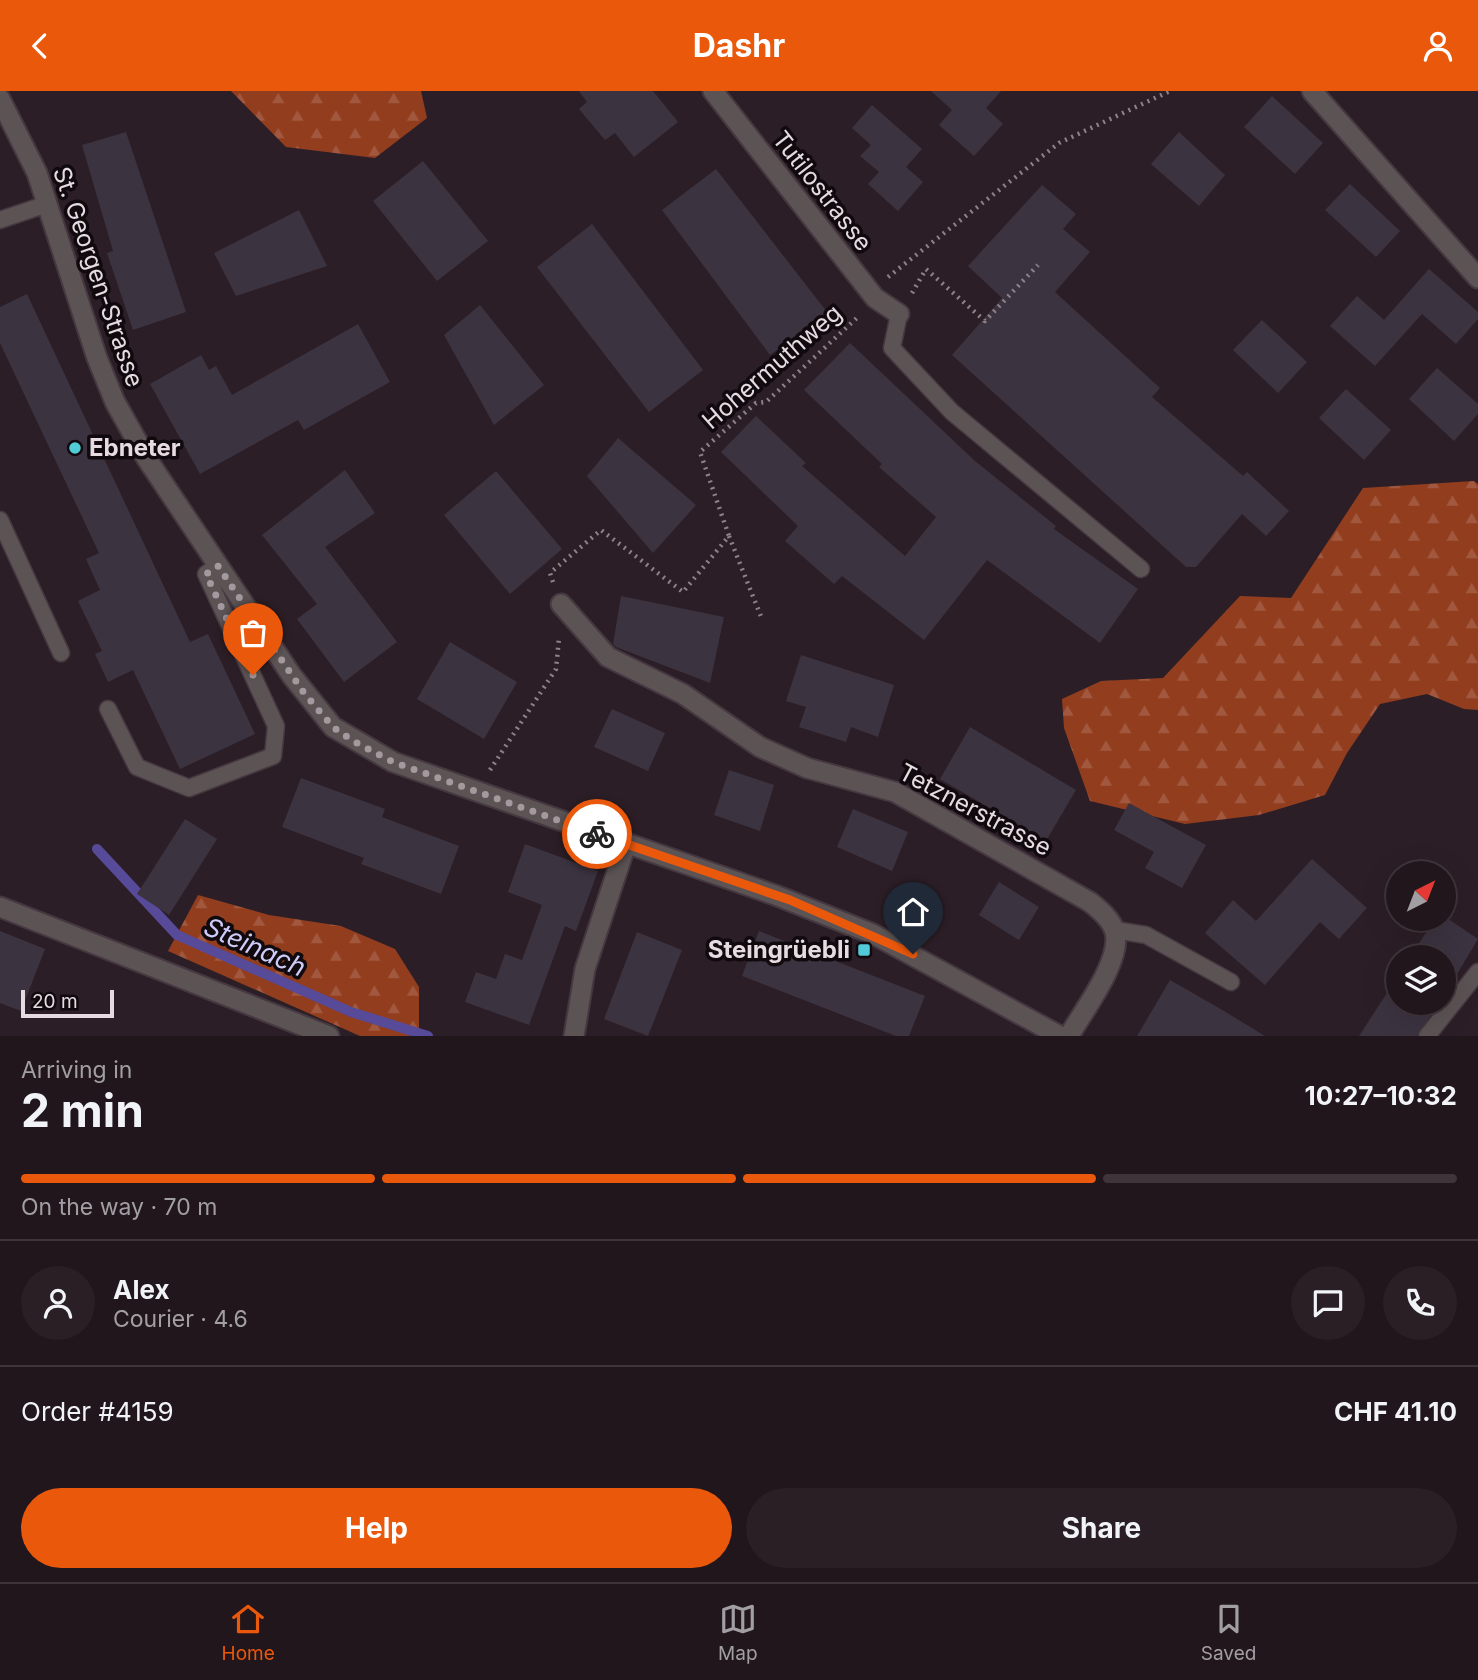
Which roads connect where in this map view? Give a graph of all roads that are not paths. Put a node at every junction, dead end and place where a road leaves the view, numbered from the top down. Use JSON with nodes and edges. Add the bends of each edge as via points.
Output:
{"nodes":[{"id":1,"x":713,"y":91,"type":"edge"},
{"id":2,"x":1312,"y":91,"type":"edge"},
{"id":3,"x":0,"y":99,"type":"edge"},
{"id":4,"x":47,"y":204,"type":"junction"},
{"id":5,"x":0,"y":220,"type":"edge"},
{"id":6,"x":1478,"y":278,"type":"edge"},
{"id":7,"x":900,"y":314,"type":"joint"},
{"id":8,"x":0,"y":520,"type":"edge"},
{"id":9,"x":218,"y":566,"type":"junction"},
{"id":10,"x":1141,"y":569,"type":"dead end"},
{"id":11,"x":561,"y":604,"type":"dead end"},
{"id":12,"x":61,"y":653,"type":"dead end"},
{"id":13,"x":108,"y":709,"type":"dead end"},
{"id":14,"x":626,"y":844,"type":"junction"},
{"id":15,"x":0,"y":907,"type":"edge"},
{"id":16,"x":1115,"y":930,"type":"junction"},
{"id":17,"x":1478,"y":972,"type":"edge"},
{"id":18,"x":1231,"y":982,"type":"dead end"},
{"id":19,"x":329,"y":1036,"type":"edge"},
{"id":20,"x":574,"y":1036,"type":"edge"},
{"id":21,"x":1060,"y":1036,"type":"edge"},
{"id":22,"x":1069,"y":1036,"type":"edge"},
{"id":23,"x":1427,"y":1036,"type":"edge"}],
"edges":[{"from":1,"to":7,"type":"street","name":"Tutilostrasse","via":[[874,298]]},
{"from":2,"to":6,"type":"street"},
{"from":3,"to":4,"type":"street","name":"St. Georgen-Strasse","via":[[37,173]]},
{"from":4,"to":5,"type":"lane"},
{"from":4,"to":9,"type":"street","name":"St. Georgen-Strasse","via":[[116,402],[146,460]]},
{"from":7,"to":10,"type":"lane","via":[[892,348],[952,412]]},
{"from":8,"to":12,"type":"lane"},
{"from":9,"to":13,"type":"lane","via":[[206,574],[276,726],[272,756],[189,788],[137,767]]},
{"from":9,"to":14,"type":"street","name":"St. Georgen-Strasse","via":[[304,693],[333,727],[353,741],[403,766]]},
{"from":11,"to":16,"type":"street","name":"Tetznerstrasse","via":[[608,657],[682,694],[760,747],[807,768],[867,782],[915,802],[1090,902]]},
{"from":14,"to":20,"type":"street","via":[[585,969]]},
{"from":14,"to":21,"type":"street","name":"St. Georgen-Strasse","via":[[775,895],[873,935]]},
{"from":15,"to":19,"type":"street"},
{"from":16,"to":18,"type":"lane","via":[[1146,935]]},
{"from":16,"to":22,"type":"street","via":[[1111,963]]},
{"from":17,"to":23,"type":"lane"}]}
